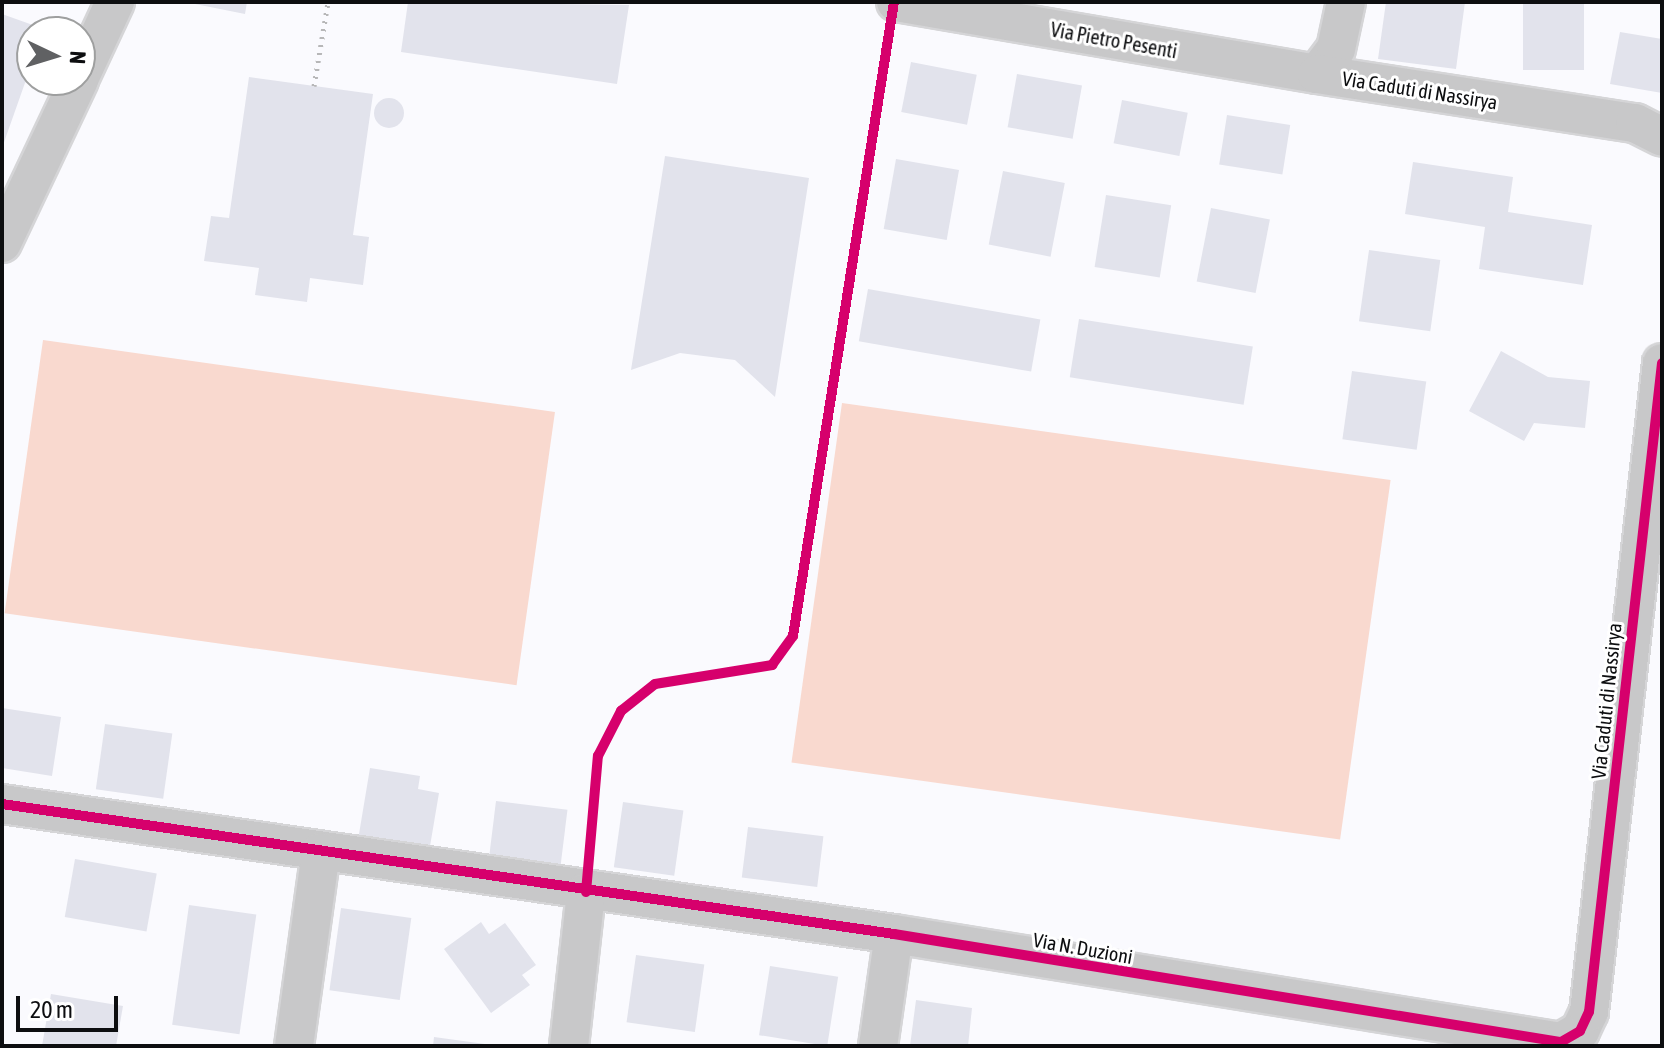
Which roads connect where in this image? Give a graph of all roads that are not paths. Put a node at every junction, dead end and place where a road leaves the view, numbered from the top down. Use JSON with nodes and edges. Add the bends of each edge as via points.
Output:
{"nodes":[{"id":1,"x":115,"y":2,"type":"edge"},
{"id":2,"x":896,"y":2,"type":"edge"},
{"id":3,"x":1346,"y":2,"type":"edge"},
{"id":4,"x":96,"y":42,"type":"edge"},
{"id":5,"x":1322,"y":69,"type":"junction"},
{"id":6,"x":71,"y":96,"type":"edge"},
{"id":7,"x":1662,"y":137,"type":"edge"},
{"id":8,"x":2,"y":243,"type":"edge"},
{"id":9,"x":1662,"y":363,"type":"edge"},
{"id":10,"x":2,"y":804,"type":"edge"},
{"id":11,"x":321,"y":852,"type":"junction"},
{"id":12,"x":586,"y":892,"type":"junction"},
{"id":13,"x":894,"y":934,"type":"junction"},
{"id":14,"x":1572,"y":1038,"type":"joint"},
{"id":15,"x":294,"y":1046,"type":"edge"},
{"id":16,"x":569,"y":1046,"type":"edge"},
{"id":17,"x":878,"y":1046,"type":"edge"}],
"edges":[{"from":1,"to":4,"type":"street"},
{"from":2,"to":5,"type":"street","name":"Via Pietro Pesenti"},
{"from":3,"to":5,"type":"street"},
{"from":5,"to":7,"type":"street","name":"Via Caduti di Nassirya","via":[[1635,123]]},
{"from":6,"to":8,"type":"street"},
{"from":9,"to":14,"type":"street","name":"Via Caduti di Nassirya","via":[[1590,1004]]},
{"from":10,"to":11,"type":"street","name":"Via N. Duzioni"},
{"from":11,"to":12,"type":"street","name":"Via N. Duzioni"},
{"from":11,"to":15,"type":"street"},
{"from":12,"to":13,"type":"street","name":"Via N. Duzioni"},
{"from":12,"to":16,"type":"street"},
{"from":13,"to":14,"type":"street","name":"Via N. Duzioni","via":[[1538,1044]]},
{"from":13,"to":17,"type":"street"}]}
